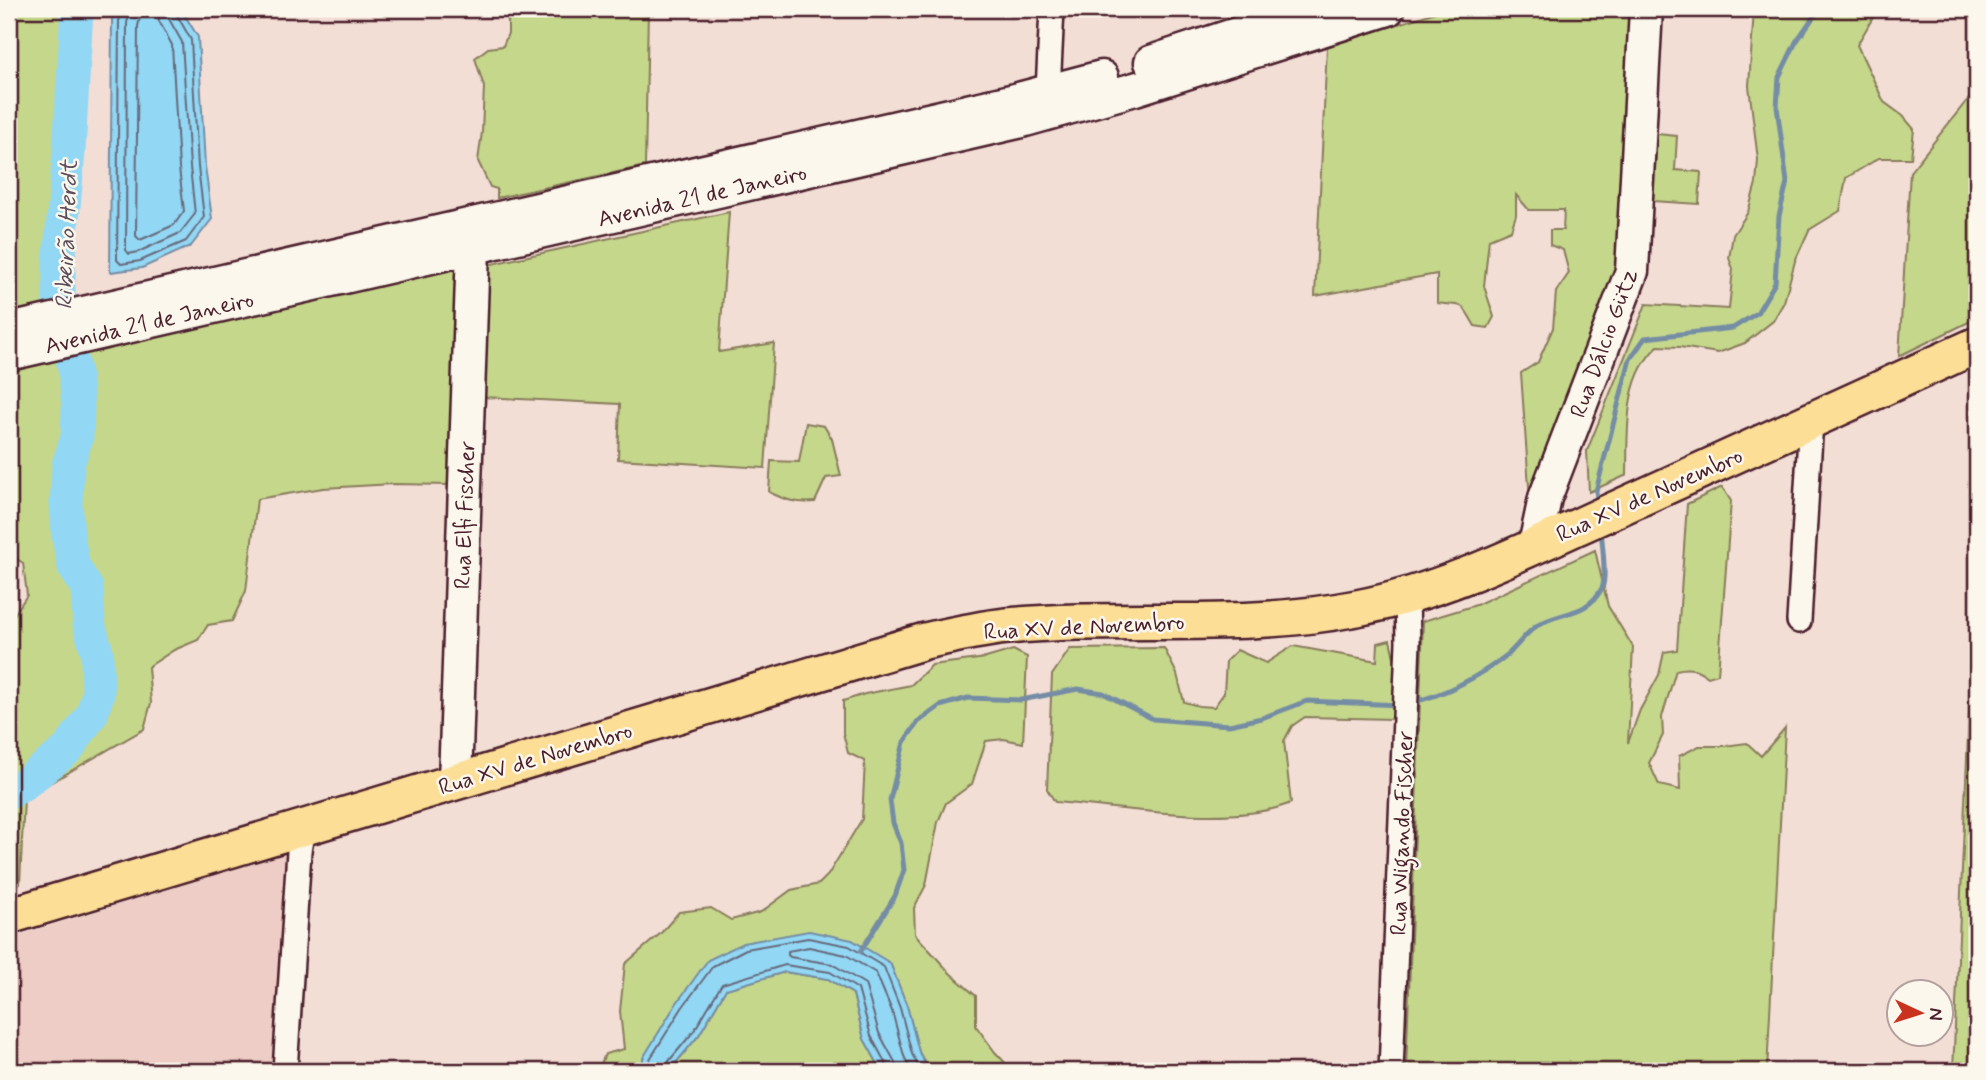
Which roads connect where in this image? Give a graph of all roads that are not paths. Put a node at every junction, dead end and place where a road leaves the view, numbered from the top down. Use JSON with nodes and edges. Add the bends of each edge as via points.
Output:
{"nodes":[{"id":1,"x":1052,"y":9,"type":"edge"},
{"id":2,"x":1313,"y":9,"type":"edge"},
{"id":3,"x":1388,"y":9,"type":"edge"},
{"id":4,"x":1646,"y":9,"type":"edge"},
{"id":5,"x":1048,"y":91,"type":"junction"},
{"id":6,"x":473,"y":248,"type":"junction"},
{"id":7,"x":81,"y":326,"type":"junction"},
{"id":8,"x":30,"y":333,"type":"edge"},
{"id":9,"x":1977,"y":345,"type":"edge"},
{"id":10,"x":9,"y":354,"type":"edge"},
{"id":11,"x":1811,"y":420,"type":"junction"},
{"id":12,"x":1535,"y":545,"type":"junction"},
{"id":13,"x":1406,"y":596,"type":"junction"},
{"id":14,"x":1799,"y":621,"type":"dead end"},
{"id":15,"x":456,"y":782,"type":"junction"},
{"id":16,"x":303,"y":828,"type":"junction"},
{"id":17,"x":9,"y":916,"type":"edge"},
{"id":18,"x":285,"y":1071,"type":"edge"},
{"id":19,"x":1391,"y":1071,"type":"edge"}],
"edges":[{"from":1,"to":5,"type":"street"},
{"from":2,"to":5,"type":"main road","name":"Avenida 21 de Janeiro"},
{"from":3,"to":6,"type":"main road","name":"Avenida 21 de Janeiro","via":[[1057,112]]},
{"from":4,"to":12,"type":"main road","name":"Rua Dálcio Gütz","via":[[1632,271],[1545,498]]},
{"from":5,"to":7,"type":"main road","name":"Avenida 21 de Janeiro"},
{"from":6,"to":7,"type":"main road","name":"Avenida 21 de Janeiro"},
{"from":6,"to":15,"type":"main road","name":"Rua Elfi Fischer"},
{"from":7,"to":8,"type":"main road","name":"Avenida 21 de Janeiro"},
{"from":8,"to":10,"type":"main road","name":"Avenida 21 de Janeiro"},
{"from":9,"to":11,"type":"main road","name":"Rua XV de Novembro"},
{"from":11,"to":12,"type":"main road","name":"Rua XV de Novembro"},
{"from":11,"to":14,"type":"street"},
{"from":12,"to":13,"type":"main road","name":"Rua XV de Novembro"},
{"from":13,"to":15,"type":"main road","name":"Rua XV de Novembro","via":[[1314,615],[1041,624],[964,633]]},
{"from":13,"to":19,"type":"street","name":"Rua Wigando Fischer"},
{"from":15,"to":16,"type":"main road","name":"Rua XV de Novembro"},
{"from":16,"to":17,"type":"main road","name":"Rua XV de Novembro"},
{"from":16,"to":18,"type":"street"}]}
